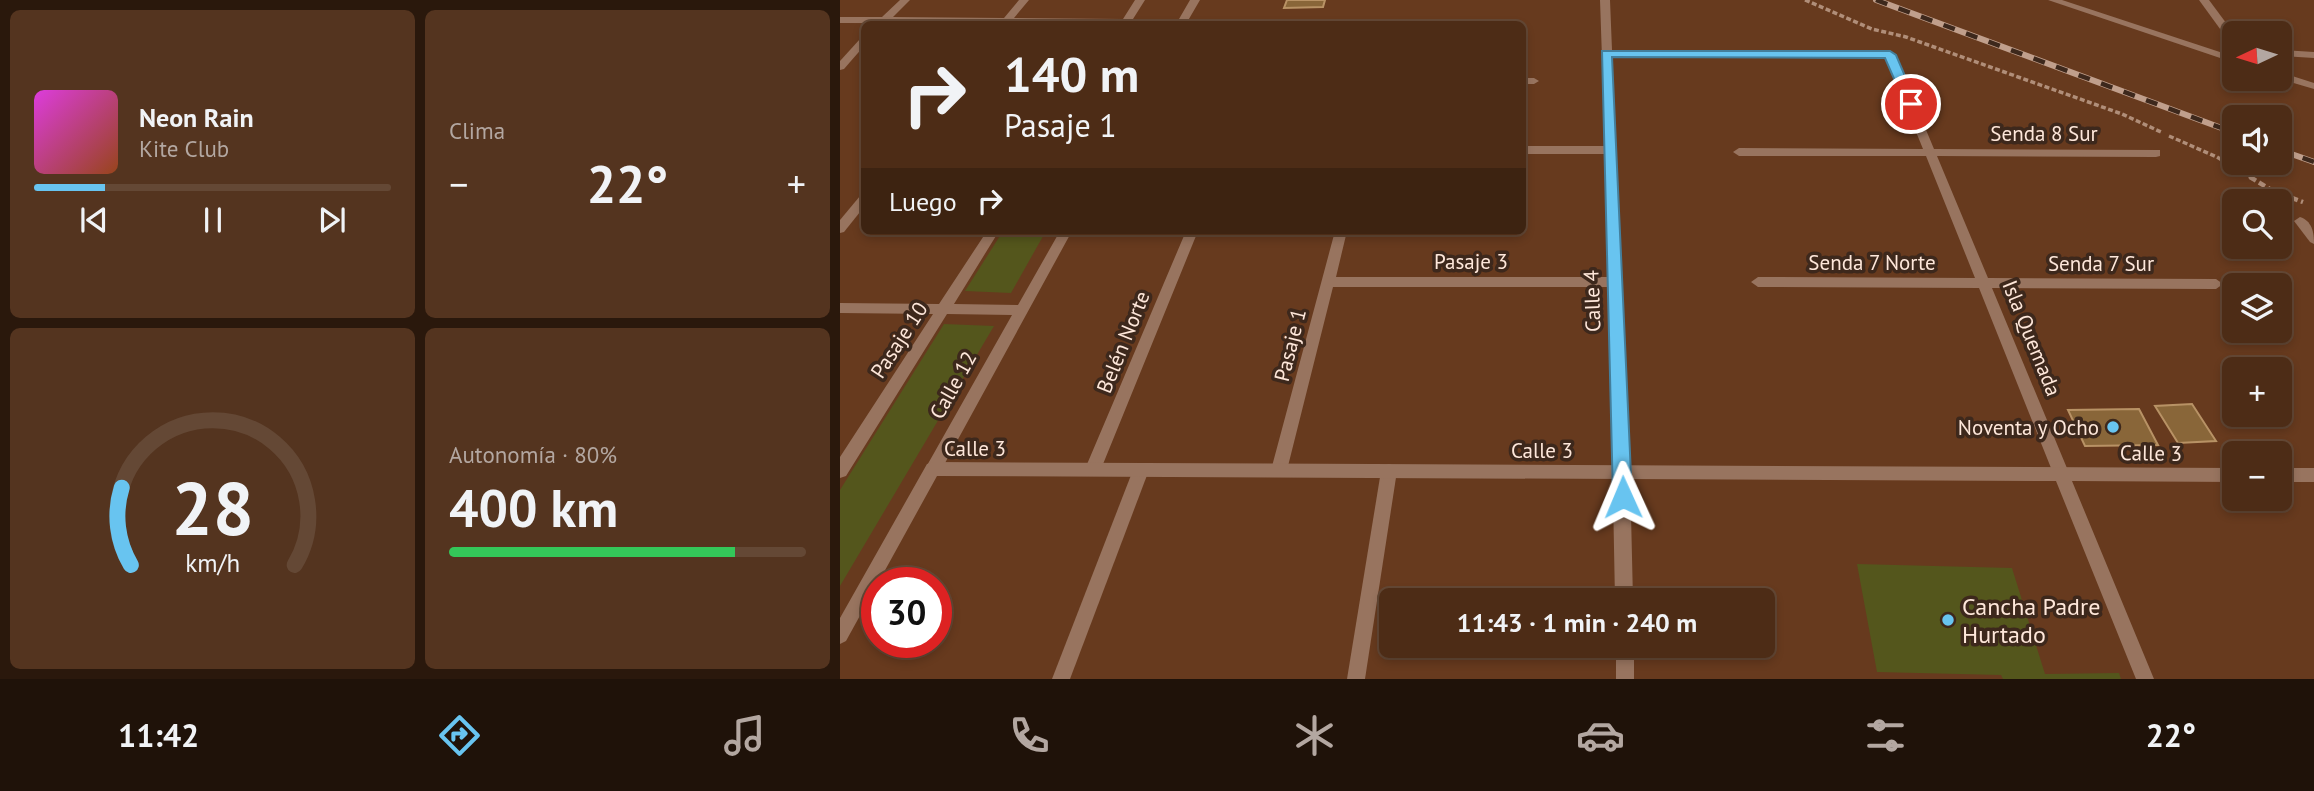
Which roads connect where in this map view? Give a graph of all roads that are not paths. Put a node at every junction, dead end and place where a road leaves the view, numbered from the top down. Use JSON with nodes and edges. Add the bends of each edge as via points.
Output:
{"nodes":[{"id":1,"x":905,"y":0,"type":"edge"},
{"id":2,"x":1024,"y":0,"type":"edge"},
{"id":3,"x":1140,"y":0,"type":"edge"},
{"id":4,"x":1195,"y":0,"type":"edge"},
{"id":5,"x":1605,"y":0,"type":"edge"},
{"id":6,"x":2053,"y":0,"type":"edge"},
{"id":7,"x":2204,"y":0,"type":"edge"},
{"id":8,"x":840,"y":20,"type":"edge"},
{"id":9,"x":862,"y":21,"type":"edge"},
{"id":10,"x":884,"y":21,"type":"edge"},
{"id":11,"x":1008,"y":21,"type":"edge"},
{"id":12,"x":1127,"y":21,"type":"edge"},
{"id":13,"x":1183,"y":21,"type":"edge"},
{"id":14,"x":2222,"y":24,"type":"edge"},
{"id":15,"x":861,"y":44,"type":"edge"},
{"id":16,"x":1606,"y":53,"type":"junction"},
{"id":17,"x":2292,"y":54,"type":"edge"},
{"id":18,"x":2314,"y":55,"type":"edge"},
{"id":19,"x":2222,"y":56,"type":"edge"},
{"id":20,"x":840,"y":67,"type":"edge"},
{"id":21,"x":2292,"y":79,"type":"edge"},
{"id":22,"x":2314,"y":86,"type":"edge"},
{"id":23,"x":1609,"y":149,"type":"junction"},
{"id":24,"x":1526,"y":150,"type":"edge"},
{"id":25,"x":1739,"y":152,"type":"dead end"},
{"id":26,"x":1931,"y":153,"type":"junction"},
{"id":27,"x":2156,"y":153,"type":"dead end"},
{"id":28,"x":861,"y":203,"type":"edge"},
{"id":29,"x":2300,"y":221,"type":"dead end"},
{"id":30,"x":840,"y":229,"type":"edge"},
{"id":31,"x":990,"y":235,"type":"edge"},
{"id":32,"x":1064,"y":235,"type":"edge"},
{"id":33,"x":1190,"y":235,"type":"edge"},
{"id":34,"x":1339,"y":235,"type":"edge"},
{"id":35,"x":2314,"y":239,"type":"edge"},
{"id":36,"x":1328,"y":282,"type":"junction"},
{"id":37,"x":1614,"y":282,"type":"junction"},
{"id":38,"x":1758,"y":282,"type":"dead end"},
{"id":39,"x":1986,"y":283,"type":"junction"},
{"id":40,"x":2216,"y":284,"type":"dead end"},
{"id":41,"x":840,"y":308,"type":"edge"},
{"id":42,"x":944,"y":309,"type":"junction"},
{"id":43,"x":1022,"y":310,"type":"junction"},
{"id":44,"x":933,"y":469,"type":"junction"},
{"id":45,"x":1093,"y":469,"type":"junction"},
{"id":46,"x":1141,"y":470,"type":"junction"},
{"id":47,"x":1279,"y":470,"type":"junction"},
{"id":48,"x":840,"y":471,"type":"edge"},
{"id":49,"x":1389,"y":471,"type":"junction"},
{"id":50,"x":1622,"y":471,"type":"junction"},
{"id":51,"x":2062,"y":473,"type":"junction"},
{"id":52,"x":2222,"y":475,"type":"edge"},
{"id":53,"x":2292,"y":475,"type":"edge"},
{"id":54,"x":2314,"y":475,"type":"edge"},
{"id":55,"x":1624,"y":588,"type":"edge"},
{"id":56,"x":840,"y":635,"type":"edge"},
{"id":57,"x":1625,"y":658,"type":"edge"},
{"id":58,"x":1061,"y":679,"type":"edge"},
{"id":59,"x":1356,"y":679,"type":"edge"},
{"id":60,"x":1625,"y":679,"type":"edge"},
{"id":61,"x":2145,"y":679,"type":"edge"}],
"edges":[{"from":1,"to":10,"type":"street"},
{"from":2,"to":11,"type":"street"},
{"from":3,"to":12,"type":"street"},
{"from":4,"to":13,"type":"street"},
{"from":5,"to":16,"type":"street","name":"Calle 4"},
{"from":6,"to":19,"type":"street"},
{"from":7,"to":14,"type":"street"},
{"from":8,"to":9,"type":"street"},
{"from":15,"to":20,"type":"street"},
{"from":16,"to":23,"type":"street","name":"Calle 4"},
{"from":16,"to":26,"type":"street","name":"Isla Quemada","via":[[1890,55]]},
{"from":17,"to":18,"type":"street"},
{"from":21,"to":22,"type":"street"},
{"from":23,"to":24,"type":"street"},
{"from":23,"to":37,"type":"street","name":"Calle 4"},
{"from":25,"to":26,"type":"street","name":"Senda 8 Sur"},
{"from":26,"to":27,"type":"street","name":"Senda 8 Sur"},
{"from":26,"to":39,"type":"street","name":"Isla Quemada"},
{"from":28,"to":30,"type":"street"},
{"from":29,"to":35,"type":"street"},
{"from":31,"to":42,"type":"street","name":"Pasaje 10"},
{"from":32,"to":43,"type":"street","name":"Calle 12"},
{"from":33,"to":45,"type":"street","name":"Belén Norte"},
{"from":34,"to":36,"type":"street","name":"Pasaje 1"},
{"from":36,"to":37,"type":"street","name":"Pasaje 3"},
{"from":36,"to":47,"type":"street","name":"Pasaje 1"},
{"from":37,"to":50,"type":"street","name":"Calle 4"},
{"from":38,"to":39,"type":"street","name":"Senda 7 Norte"},
{"from":39,"to":40,"type":"street","name":"Senda 7 Sur"},
{"from":39,"to":51,"type":"street","name":"Isla Quemada"},
{"from":41,"to":42,"type":"street"},
{"from":42,"to":43,"type":"street"},
{"from":42,"to":48,"type":"street","name":"Pasaje 10"},
{"from":43,"to":44,"type":"street","name":"Calle 12"},
{"from":44,"to":45,"type":"street","name":"Calle 3"},
{"from":44,"to":56,"type":"street","name":"Calle 12"},
{"from":45,"to":46,"type":"street","name":"Calle 3"},
{"from":46,"to":47,"type":"street","name":"Calle 3"},
{"from":46,"to":58,"type":"street"},
{"from":47,"to":49,"type":"street","name":"Calle 3"},
{"from":49,"to":50,"type":"street","name":"Calle 3"},
{"from":49,"to":59,"type":"street"},
{"from":50,"to":51,"type":"street","name":"Calle 3"},
{"from":50,"to":55,"type":"street","name":"Calle 4"},
{"from":51,"to":52,"type":"street","name":"Calle 3"},
{"from":51,"to":61,"type":"street","name":"Isla Quemada"},
{"from":53,"to":54,"type":"street"},
{"from":57,"to":60,"type":"street"}]}
